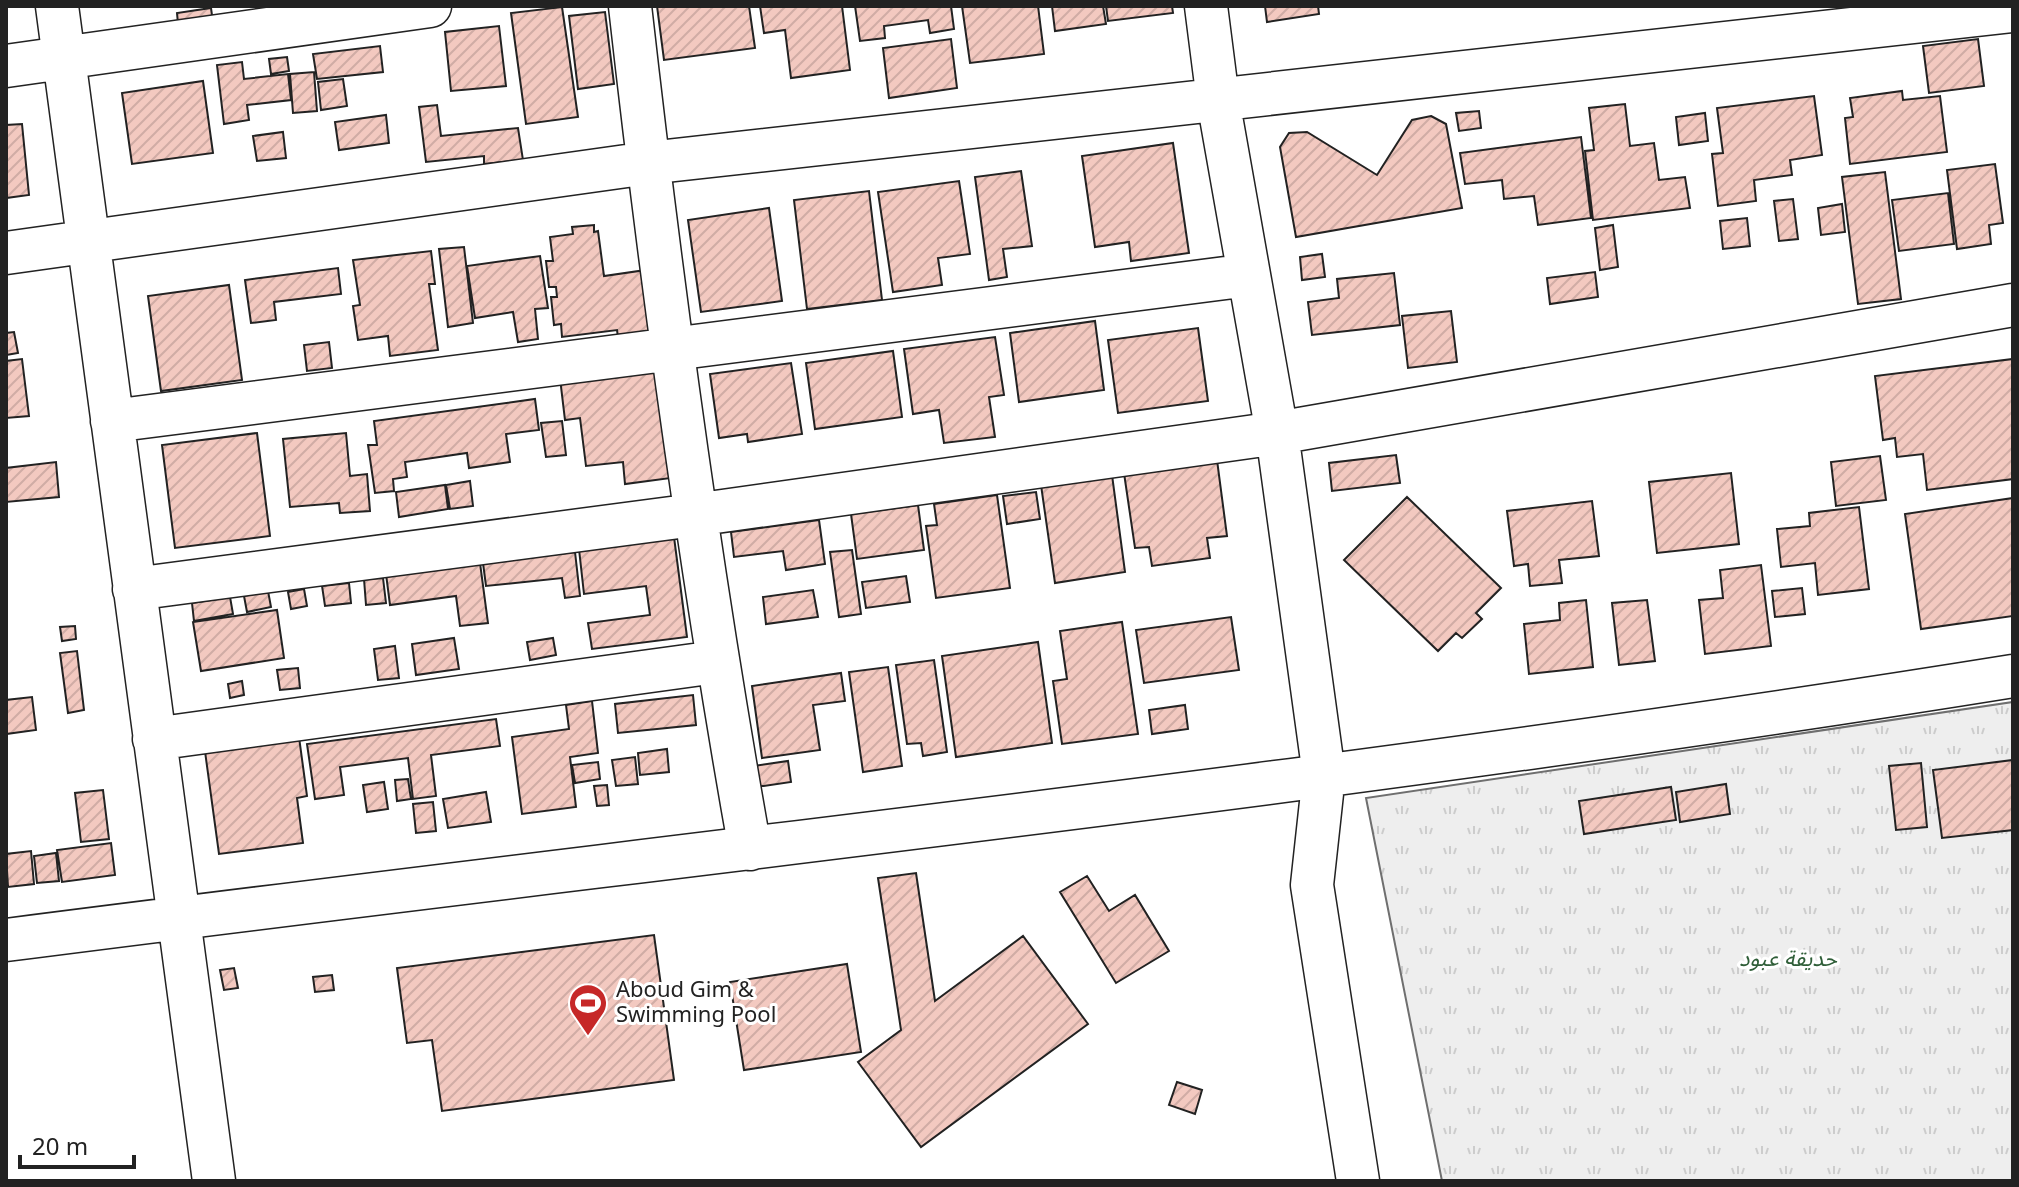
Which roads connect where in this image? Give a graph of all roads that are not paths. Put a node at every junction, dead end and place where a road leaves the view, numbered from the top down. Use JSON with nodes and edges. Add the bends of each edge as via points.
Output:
{"nodes":[{"id":1,"x":57,"y":6,"type":"edge"},
{"id":2,"x":430,"y":6,"type":"edge"},
{"id":3,"x":630,"y":6,"type":"edge"},
{"id":4,"x":1206,"y":6,"type":"edge"},
{"id":5,"x":2013,"y":11,"type":"edge"},
{"id":6,"x":64,"y":58,"type":"junction"},
{"id":7,"x":6,"y":66,"type":"edge"},
{"id":8,"x":1218,"y":100,"type":"junction"},
{"id":9,"x":648,"y":163,"type":"junction"},
{"id":10,"x":88,"y":241,"type":"junction"},
{"id":11,"x":6,"y":253,"type":"edge"},
{"id":12,"x":1249,"y":275,"type":"junction"},
{"id":13,"x":2013,"y":305,"type":"edge"},
{"id":14,"x":671,"y":349,"type":"junction"},
{"id":15,"x":112,"y":421,"type":"junction"},
{"id":16,"x":1277,"y":433,"type":"junction"},
{"id":17,"x":694,"y":515,"type":"junction"},
{"id":18,"x":134,"y":589,"type":"junction"},
{"id":19,"x":716,"y":662,"type":"junction"},
{"id":20,"x":2013,"y":676,"type":"edge"},
{"id":21,"x":154,"y":739,"type":"junction"},
{"id":22,"x":1324,"y":775,"type":"junction"},
{"id":23,"x":750,"y":849,"type":"junction"},
{"id":24,"x":177,"y":918,"type":"junction"},
{"id":25,"x":6,"y":940,"type":"edge"},
{"id":26,"x":214,"y":1181,"type":"edge"},
{"id":27,"x":1358,"y":1181,"type":"edge"}],
"edges":[{"from":1,"to":6,"type":"street"},
{"from":2,"to":6,"type":"street"},
{"from":3,"to":9,"type":"street"},
{"from":4,"to":8,"type":"street"},
{"from":5,"to":8,"type":"street"},
{"from":6,"to":7,"type":"street"},
{"from":6,"to":10,"type":"street"},
{"from":8,"to":9,"type":"street"},
{"from":8,"to":12,"type":"street"},
{"from":9,"to":10,"type":"street"},
{"from":9,"to":14,"type":"street"},
{"from":10,"to":11,"type":"street"},
{"from":10,"to":15,"type":"street"},
{"from":12,"to":14,"type":"street"},
{"from":12,"to":16,"type":"street"},
{"from":13,"to":16,"type":"street"},
{"from":14,"to":15,"type":"street"},
{"from":14,"to":17,"type":"street"},
{"from":15,"to":18,"type":"street"},
{"from":16,"to":17,"type":"street"},
{"from":16,"to":22,"type":"street"},
{"from":17,"to":18,"type":"street"},
{"from":17,"to":19,"type":"street"},
{"from":18,"to":21,"type":"street"},
{"from":19,"to":21,"type":"street"},
{"from":19,"to":23,"type":"street"},
{"from":20,"to":22,"type":"street"},
{"from":21,"to":24,"type":"street"},
{"from":22,"to":23,"type":"street"},
{"from":22,"to":27,"type":"street","via":[[1312,885]]},
{"from":23,"to":24,"type":"street"},
{"from":24,"to":25,"type":"street"},
{"from":24,"to":26,"type":"street"}]}
